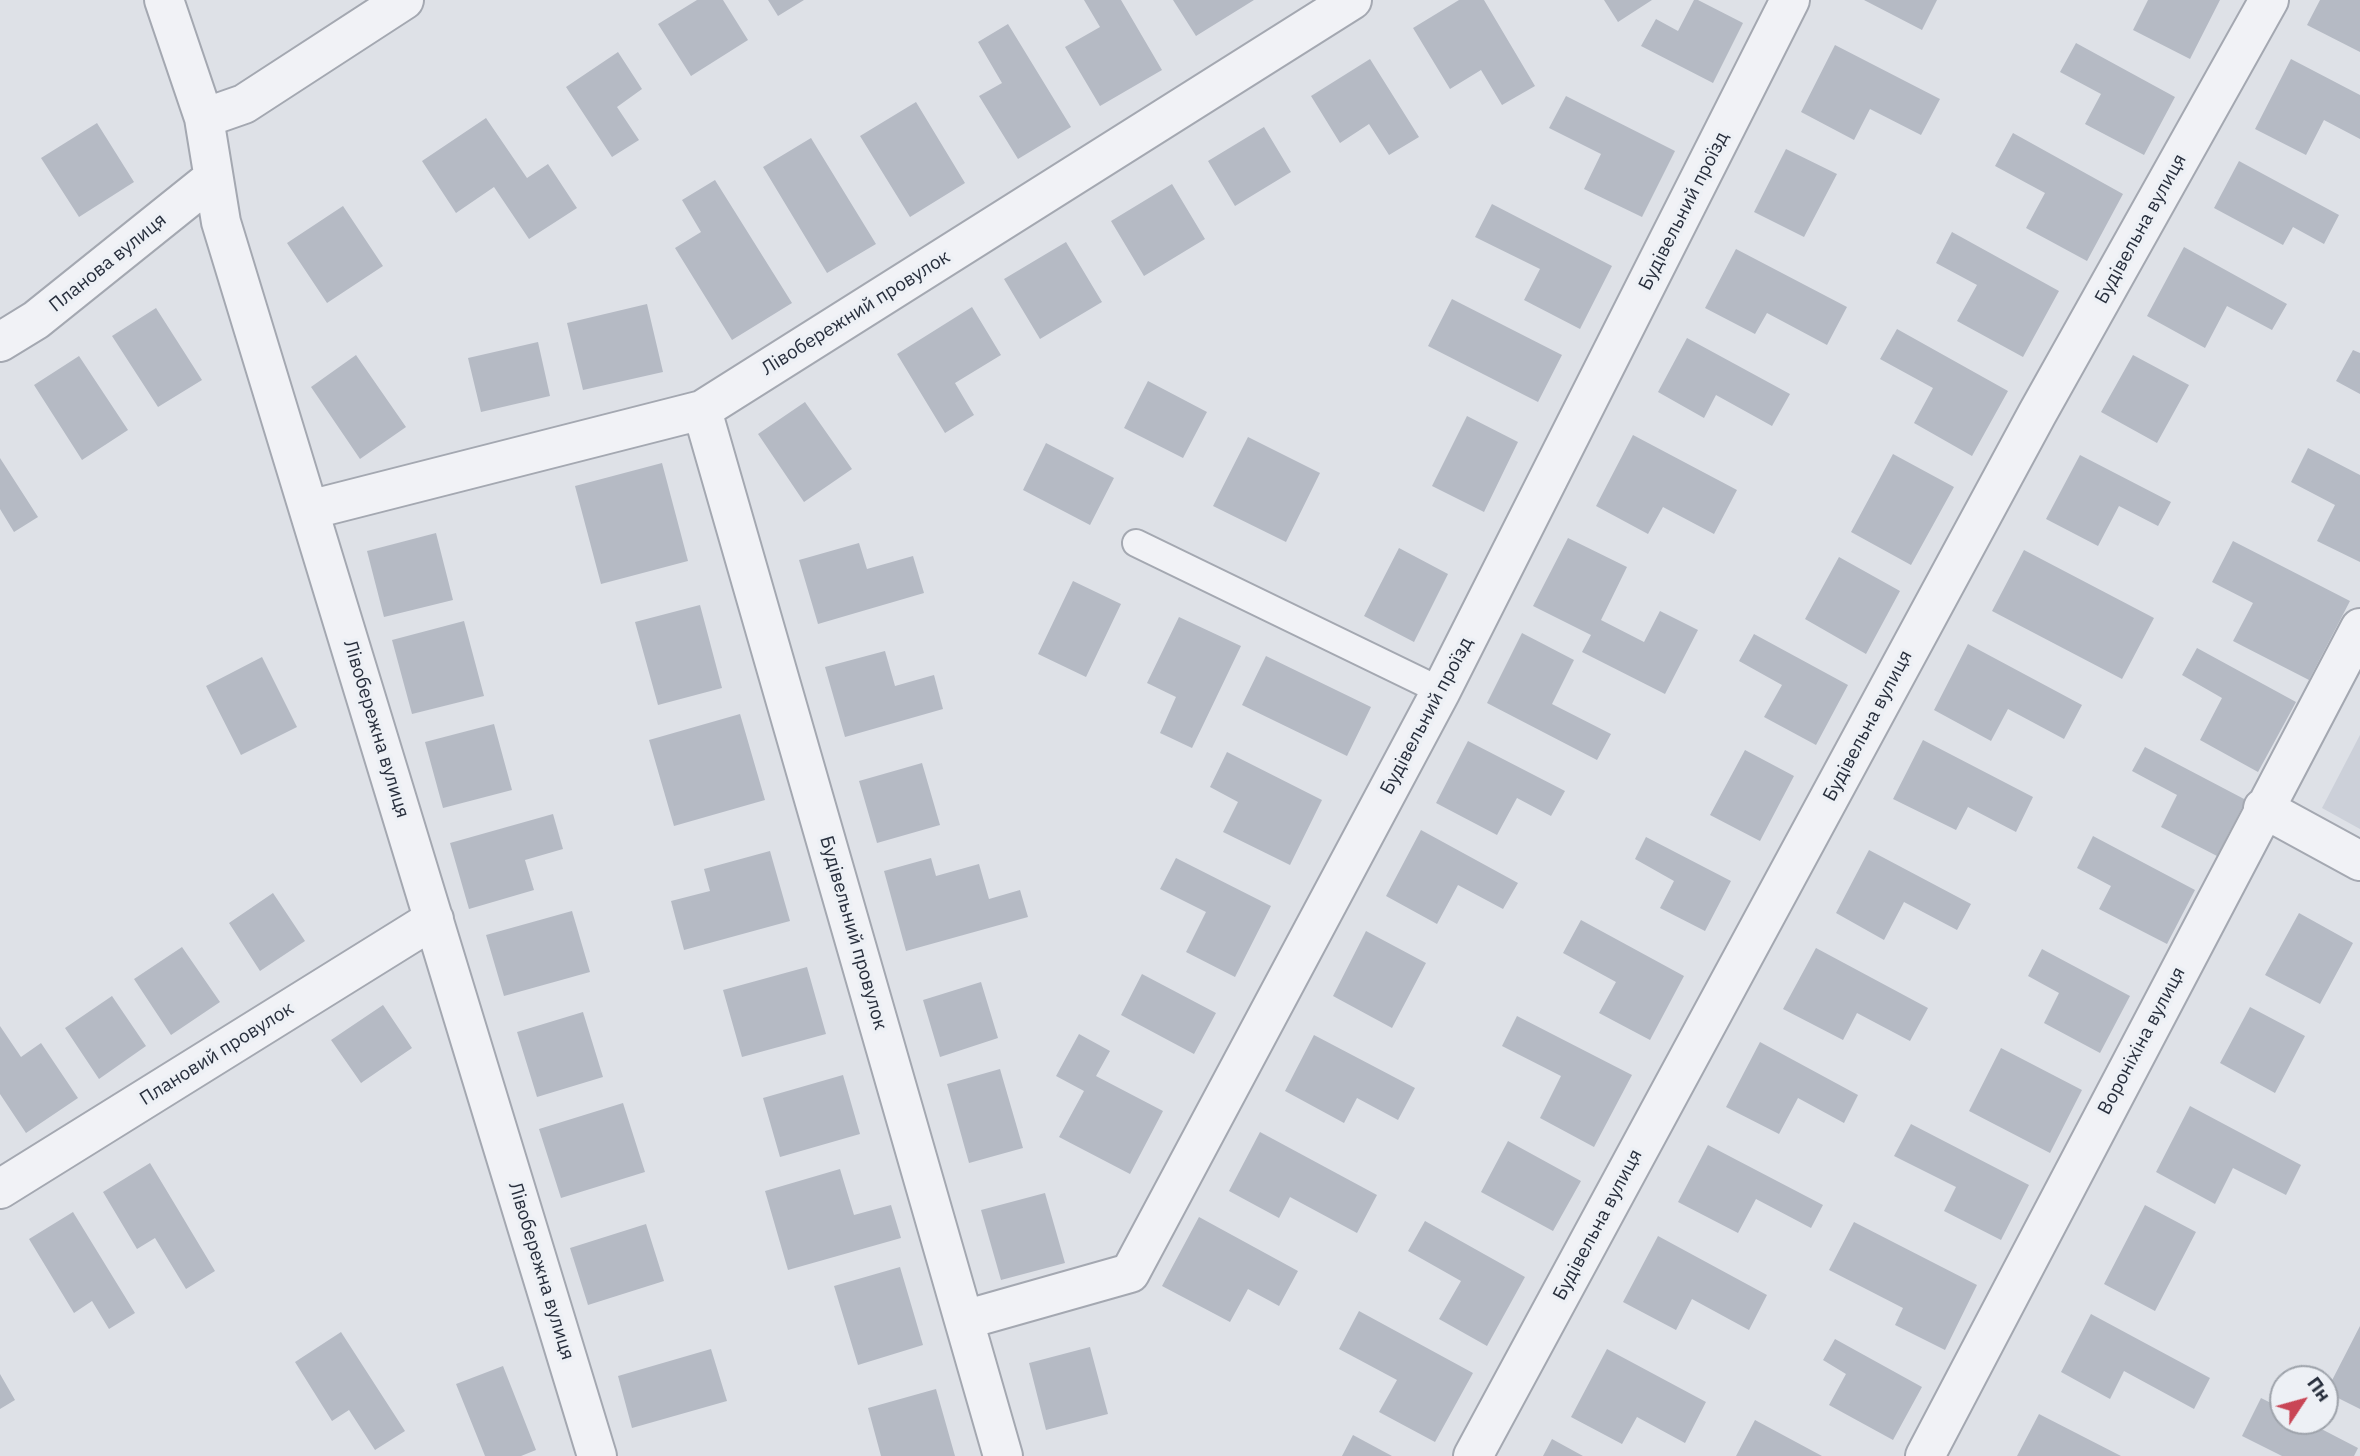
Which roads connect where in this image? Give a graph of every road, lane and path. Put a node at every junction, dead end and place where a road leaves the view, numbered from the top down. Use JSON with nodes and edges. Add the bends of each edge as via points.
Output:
{"nodes":[{"id":1,"x":164,"y":0,"type":"edge"},
{"id":2,"x":404,"y":0,"type":"edge"},
{"id":3,"x":1352,"y":0,"type":"edge"},
{"id":4,"x":1790,"y":0,"type":"edge"},
{"id":5,"x":2269,"y":0,"type":"edge"},
{"id":6,"x":204,"y":118,"type":"junction"},
{"id":7,"x":213,"y":178,"type":"junction"},
{"id":8,"x":0,"y":342,"type":"edge"},
{"id":9,"x":702,"y":410,"type":"junction"},
{"id":10,"x":309,"y":510,"type":"junction"},
{"id":11,"x":1136,"y":543,"type":"dead end"},
{"id":12,"x":2360,"y":628,"type":"edge"},
{"id":13,"x":1441,"y":691,"type":"junction"},
{"id":14,"x":2263,"y":808,"type":"junction"},
{"id":15,"x":2360,"y":861,"type":"edge"},
{"id":16,"x":434,"y":919,"type":"junction"},
{"id":17,"x":0,"y":1189,"type":"edge"},
{"id":18,"x":964,"y":1320,"type":"junction"},
{"id":19,"x":597,"y":1456,"type":"edge"},
{"id":20,"x":1003,"y":1456,"type":"edge"},
{"id":21,"x":1473,"y":1456,"type":"edge"},
{"id":22,"x":1925,"y":1456,"type":"edge"}],
"edges":[{"from":1,"to":6,"type":"street","name":"Лівобережна вулиця"},
{"from":2,"to":6,"type":"street","via":[[244,104]]},
{"from":3,"to":9,"type":"street","name":"Лівобережний провулок"},
{"from":4,"to":13,"type":"street","name":"Будівельний проїзд"},
{"from":5,"to":21,"type":"street","name":"Будівельна вулиця","via":[[2037,414]]},
{"from":6,"to":7,"type":"street","name":"Лівобережна вулиця"},
{"from":7,"to":8,"type":"street","name":"Планова вулиця","via":[[36,320]]},
{"from":7,"to":10,"type":"street","name":"Лівобережна вулиця","via":[[220,222]]},
{"from":9,"to":10,"type":"street","name":"Лівобережний провулок"},
{"from":9,"to":18,"type":"street","name":"Будівельний провулок"},
{"from":10,"to":16,"type":"street","name":"Лівобережна вулиця"},
{"from":11,"to":13,"type":"lane"},
{"from":12,"to":14,"type":"street","name":"Вороніхіна вулиця"},
{"from":13,"to":18,"type":"street","name":"Будівельний проїзд","via":[[1130,1273]]},
{"from":14,"to":15,"type":"street"},
{"from":14,"to":22,"type":"street","name":"Вороніхіна вулиця"},
{"from":16,"to":17,"type":"street","name":"Плановий провулок"},
{"from":16,"to":19,"type":"street","name":"Лівобережна вулиця"},
{"from":18,"to":20,"type":"street","name":"Будівельний провулок"}]}
